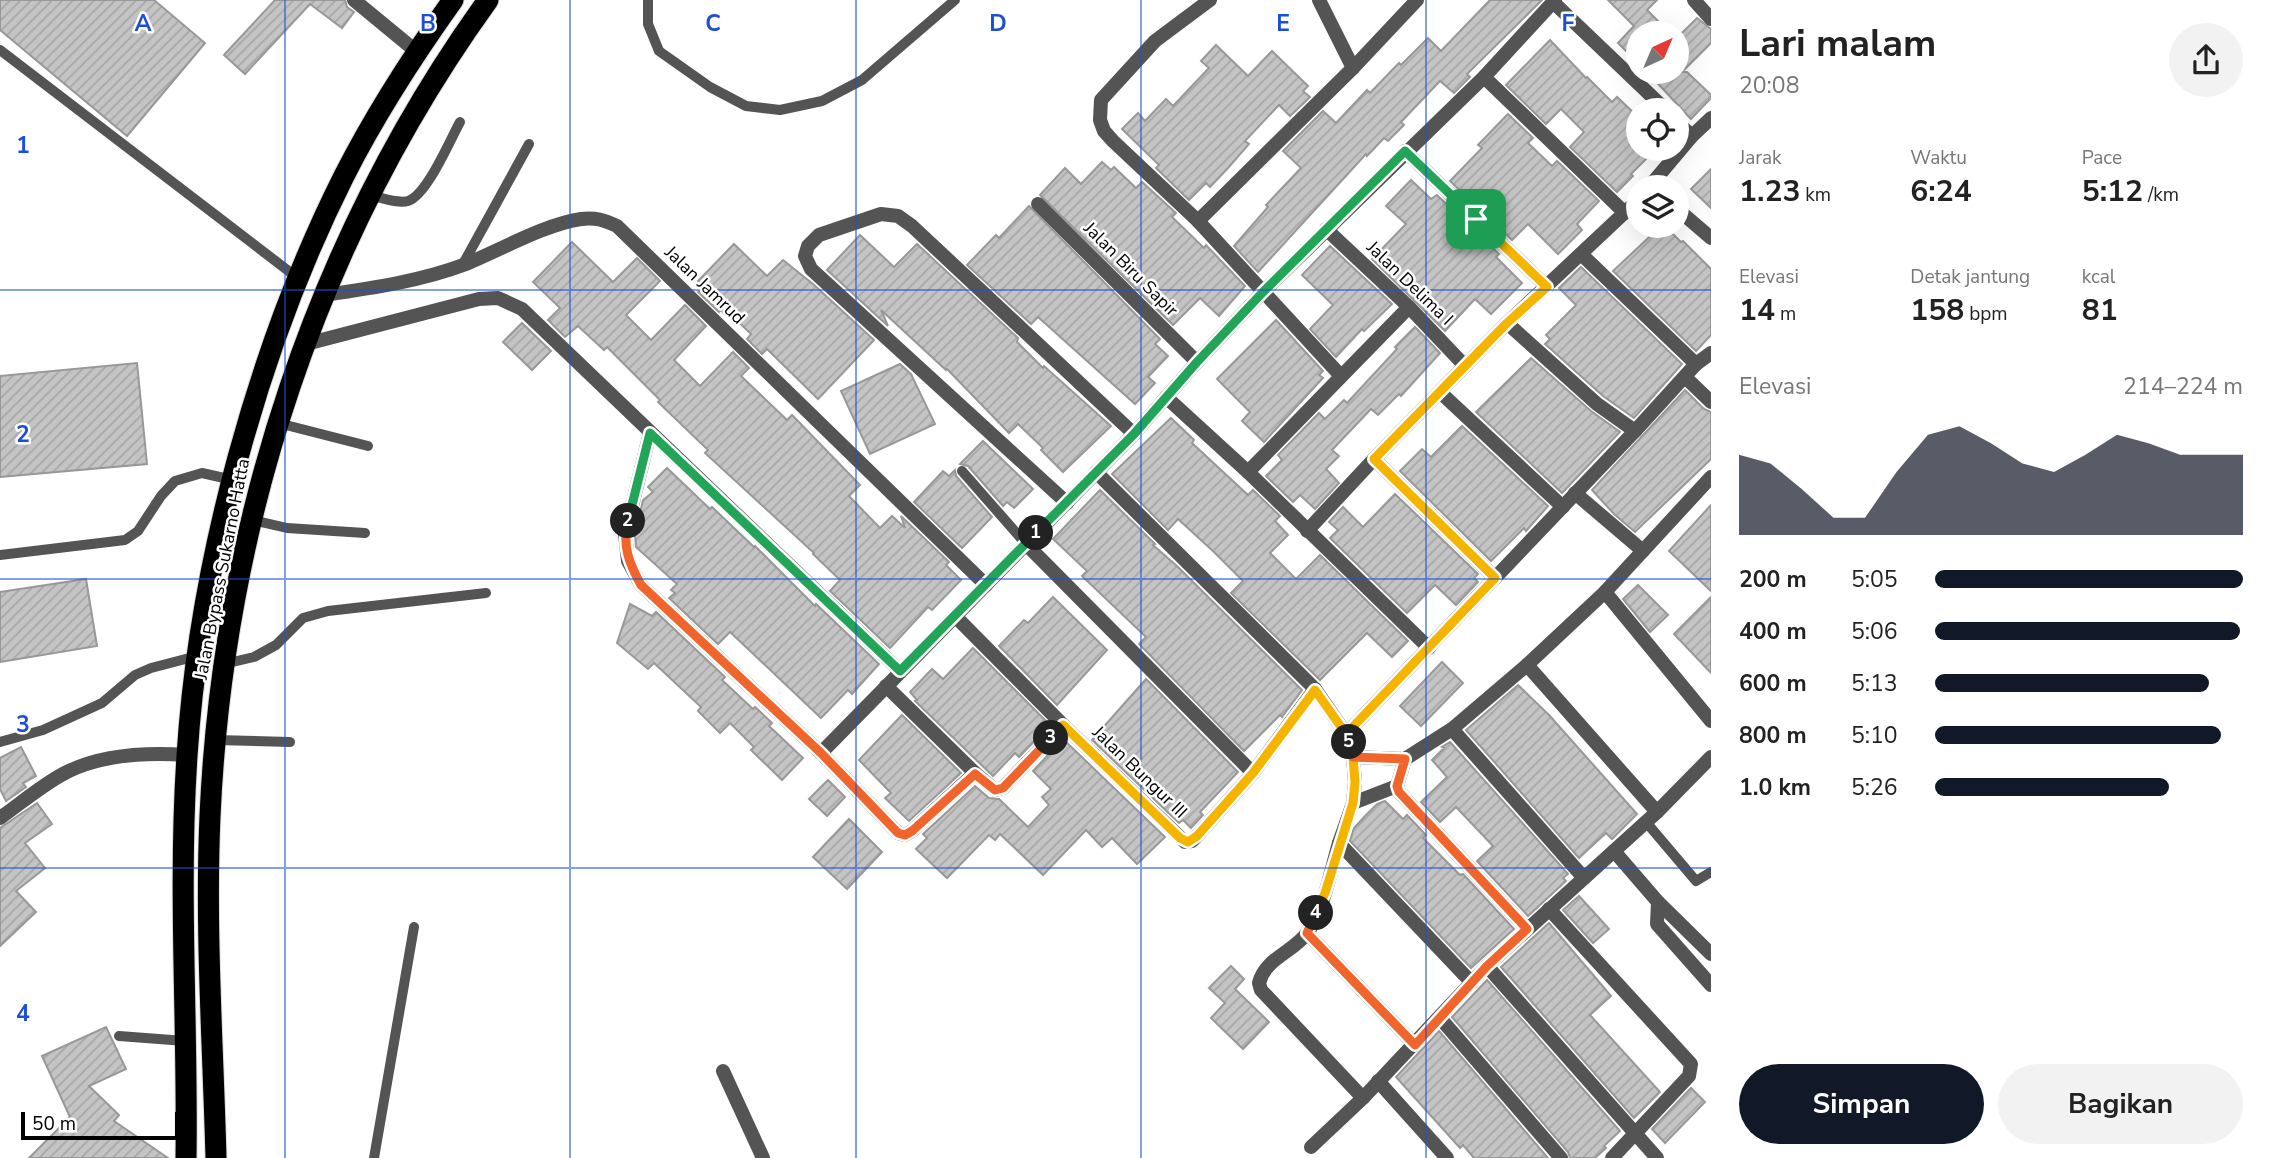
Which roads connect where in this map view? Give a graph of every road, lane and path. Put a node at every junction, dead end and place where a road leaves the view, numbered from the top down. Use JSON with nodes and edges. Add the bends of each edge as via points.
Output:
{"nodes":[{"id":1,"x":354,"y":0,"type":"edge"},
{"id":2,"x":453,"y":0,"type":"edge"},
{"id":3,"x":488,"y":0,"type":"edge"},
{"id":4,"x":648,"y":0,"type":"edge"},
{"id":5,"x":955,"y":0,"type":"edge"},
{"id":6,"x":1210,"y":0,"type":"edge"},
{"id":7,"x":1320,"y":0,"type":"edge"},
{"id":8,"x":1417,"y":0,"type":"edge"},
{"id":9,"x":1694,"y":0,"type":"edge"},
{"id":10,"x":1554,"y":1,"type":"edge"},
{"id":11,"x":1711,"y":19,"type":"edge"},
{"id":12,"x":0,"y":50,"type":"edge"},
{"id":13,"x":416,"y":52,"type":"junction"},
{"id":14,"x":1353,"y":68,"type":"junction"},
{"id":15,"x":1483,"y":77,"type":"junction"},
{"id":16,"x":1653,"y":98,"type":"edge"},
{"id":17,"x":1711,"y":118,"type":"edge"},
{"id":18,"x":460,"y":122,"type":"dead end"},
{"id":19,"x":1689,"y":133,"type":"edge"},
{"id":20,"x":1692,"y":136,"type":"junction"},
{"id":21,"x":529,"y":144,"type":"dead end"},
{"id":22,"x":1405,"y":151,"type":"junction"},
{"id":23,"x":1662,"y":175,"type":"edge"},
{"id":24,"x":368,"y":195,"type":"junction"},
{"id":25,"x":1038,"y":204,"type":"dead end"},
{"id":26,"x":1625,"y":213,"type":"joint"},
{"id":27,"x":1689,"y":218,"type":"edge"},
{"id":28,"x":1198,"y":222,"type":"junction"},
{"id":29,"x":1326,"y":229,"type":"junction"},
{"id":30,"x":1710,"y":234,"type":"edge"},
{"id":31,"x":1581,"y":254,"type":"junction"},
{"id":32,"x":463,"y":265,"type":"junction"},
{"id":33,"x":299,"y":279,"type":"junction"},
{"id":34,"x":1547,"y":287,"type":"junction"},
{"id":35,"x":1263,"y":292,"type":"junction"},
{"id":36,"x":325,"y":295,"type":"junction"},
{"id":37,"x":1409,"y":307,"type":"junction"},
{"id":38,"x":1507,"y":323,"type":"junction"},
{"id":39,"x":306,"y":344,"type":"junction"},
{"id":40,"x":1711,"y":353,"type":"edge"},
{"id":41,"x":1197,"y":362,"type":"junction"},
{"id":42,"x":1696,"y":364,"type":"junction"},
{"id":43,"x":1465,"y":366,"type":"junction"},
{"id":44,"x":1341,"y":376,"type":"junction"},
{"id":45,"x":1685,"y":377,"type":"junction"},
{"id":46,"x":1441,"y":393,"type":"junction"},
{"id":47,"x":1166,"y":397,"type":"junction"},
{"id":48,"x":1711,"y":402,"type":"edge"},
{"id":49,"x":278,"y":423,"type":"junction"},
{"id":50,"x":1635,"y":431,"type":"junction"},
{"id":51,"x":650,"y":433,"type":"junction"},
{"id":52,"x":1134,"y":434,"type":"junction"},
{"id":53,"x":368,"y":446,"type":"dead end"},
{"id":54,"x":1374,"y":459,"type":"junction"},
{"id":55,"x":961,"y":471,"type":"dead end"},
{"id":56,"x":1096,"y":472,"type":"junction"},
{"id":57,"x":1248,"y":472,"type":"junction"},
{"id":58,"x":1711,"y":477,"type":"edge"},
{"id":59,"x":233,"y":481,"type":"junction"},
{"id":60,"x":1575,"y":493,"type":"junction"},
{"id":61,"x":1067,"y":503,"type":"junction"},
{"id":62,"x":1563,"y":507,"type":"junction"},
{"id":63,"x":251,"y":519,"type":"junction"},
{"id":64,"x":1307,"y":531,"type":"junction"},
{"id":65,"x":365,"y":533,"type":"dead end"},
{"id":66,"x":1026,"y":544,"type":"junction"},
{"id":67,"x":1643,"y":551,"type":"junction"},
{"id":68,"x":0,"y":555,"type":"edge"},
{"id":69,"x":1495,"y":578,"type":"junction"},
{"id":70,"x":986,"y":585,"type":"junction"},
{"id":71,"x":1605,"y":592,"type":"junction"},
{"id":72,"x":486,"y":593,"type":"dead end"},
{"id":73,"x":955,"y":616,"type":"junction"},
{"id":74,"x":1429,"y":648,"type":"junction"},
{"id":75,"x":197,"y":656,"type":"junction"},
{"id":76,"x":223,"y":664,"type":"junction"},
{"id":77,"x":1527,"y":665,"type":"junction"},
{"id":78,"x":900,"y":671,"type":"junction"},
{"id":79,"x":886,"y":686,"type":"junction"},
{"id":80,"x":1315,"y":690,"type":"junction"},
{"id":81,"x":1711,"y":721,"type":"edge"},
{"id":82,"x":1063,"y":725,"type":"junction"},
{"id":83,"x":1452,"y":729,"type":"junction"},
{"id":84,"x":1346,"y":734,"type":"junction"},
{"id":85,"x":215,"y":740,"type":"junction"},
{"id":86,"x":0,"y":742,"type":"edge"},
{"id":87,"x":290,"y":743,"type":"dead end"},
{"id":88,"x":821,"y":753,"type":"junction"},
{"id":89,"x":187,"y":755,"type":"junction"},
{"id":90,"x":1353,"y":757,"type":"junction"},
{"id":91,"x":1711,"y":757,"type":"edge"},
{"id":92,"x":1405,"y":759,"type":"junction"},
{"id":93,"x":1253,"y":773,"type":"junction"},
{"id":94,"x":975,"y":774,"type":"junction"},
{"id":95,"x":1397,"y":786,"type":"junction"},
{"id":96,"x":1353,"y":803,"type":"junction"},
{"id":97,"x":1657,"y":812,"type":"junction"},
{"id":98,"x":0,"y":818,"type":"edge"},
{"id":99,"x":1646,"y":822,"type":"junction"},
{"id":100,"x":1339,"y":843,"type":"junction"},
{"id":101,"x":1614,"y":851,"type":"junction"},
{"id":102,"x":1711,"y":872,"type":"edge"},
{"id":103,"x":1584,"y":878,"type":"junction"},
{"id":104,"x":1658,"y":902,"type":"junction"},
{"id":105,"x":1549,"y":909,"type":"junction"},
{"id":106,"x":414,"y":927,"type":"dead end"},
{"id":107,"x":1527,"y":929,"type":"junction"},
{"id":108,"x":1307,"y":933,"type":"junction"},
{"id":109,"x":1711,"y":954,"type":"edge"},
{"id":110,"x":1487,"y":966,"type":"junction"},
{"id":111,"x":1472,"y":983,"type":"junction"},
{"id":112,"x":1711,"y":985,"type":"edge"},
{"id":113,"x":1440,"y":1018,"type":"junction"},
{"id":114,"x":119,"y":1036,"type":"dead end"},
{"id":115,"x":186,"y":1041,"type":"junction"},
{"id":116,"x":1415,"y":1045,"type":"junction"},
{"id":117,"x":723,"y":1071,"type":"dead end"},
{"id":118,"x":1378,"y":1081,"type":"junction"},
{"id":119,"x":1363,"y":1098,"type":"junction"},
{"id":120,"x":1634,"y":1132,"type":"junction"},
{"id":121,"x":1311,"y":1147,"type":"dead end"},
{"id":122,"x":186,"y":1152,"type":"edge"},
{"id":123,"x":215,"y":1153,"type":"edge"},
{"id":124,"x":374,"y":1158,"type":"edge"},
{"id":125,"x":763,"y":1158,"type":"edge"},
{"id":126,"x":1447,"y":1158,"type":"edge"},
{"id":127,"x":1561,"y":1158,"type":"edge"},
{"id":128,"x":1612,"y":1158,"type":"edge"},
{"id":129,"x":1657,"y":1158,"type":"edge"}],
"edges":[{"from":1,"to":13,"type":"street"},
{"from":2,"to":13,"type":"highway","name":"Jalan Bypass Sukarno Hatta"},
{"from":3,"to":24,"type":"highway","name":"Jalan Bypass Sukarno Hatta","via":[[422,98]]},
{"from":4,"to":5,"type":"lane","via":[[648,24],[659,51],[746,106],[780,110],[822,101],[862,80]]},
{"from":6,"to":28,"type":"street","via":[[1155,41],[1101,100],[1104,131]]},
{"from":7,"to":14,"type":"street"},
{"from":8,"to":14,"type":"street"},
{"from":9,"to":11,"type":"street"},
{"from":10,"to":15,"type":"street"},
{"from":10,"to":16,"type":"street"},
{"from":12,"to":33,"type":"lane"},
{"from":13,"to":33,"type":"highway","name":"Jalan Bypass Sukarno Hatta","via":[[344,176]]},
{"from":14,"to":28,"type":"street"},
{"from":15,"to":22,"type":"street"},
{"from":15,"to":26,"type":"street"},
{"from":17,"to":20,"type":"street"},
{"from":18,"to":24,"type":"lane","via":[[414,198],[406,202]]},
{"from":19,"to":20,"type":"street"},
{"from":20,"to":23,"type":"street"},
{"from":21,"to":32,"type":"lane"},
{"from":22,"to":29,"type":"street"},
{"from":22,"to":34,"type":"street"},
{"from":24,"to":36,"type":"highway","name":"Jalan Bypass Sukarno Hatta"},
{"from":25,"to":41,"type":"street","name":"Jalan Biru Sapir"},
{"from":26,"to":31,"type":"street"},
{"from":27,"to":30,"type":"street"},
{"from":28,"to":35,"type":"street"},
{"from":29,"to":35,"type":"street"},
{"from":29,"to":37,"type":"street","name":"Jalan Delima I"},
{"from":31,"to":34,"type":"street"},
{"from":31,"to":42,"type":"street"},
{"from":32,"to":36,"type":"street","name":"Jalan Jamrud","via":[[398,284]]},
{"from":32,"to":70,"type":"street","name":"Jalan Jamrud","via":[[579,219],[600,218],[617,226]]},
{"from":33,"to":59,"type":"highway","name":"Jalan Bypass Sukarno Hatta","via":[[261,381]]},
{"from":34,"to":38,"type":"street"},
{"from":35,"to":41,"type":"street"},
{"from":35,"to":44,"type":"street"},
{"from":36,"to":39,"type":"highway","name":"Jalan Bypass Sukarno Hatta"},
{"from":37,"to":43,"type":"street","name":"Jalan Delima I"},
{"from":37,"to":44,"type":"street"},
{"from":38,"to":43,"type":"street"},
{"from":38,"to":50,"type":"street","via":[[1597,404]]},
{"from":39,"to":49,"type":"highway","name":"Jalan Bypass Sukarno Hatta"},
{"from":39,"to":51,"type":"street","via":[[498,298],[542,325]]},
{"from":40,"to":42,"type":"street"},
{"from":41,"to":47,"type":"street"},
{"from":42,"to":45,"type":"street"},
{"from":43,"to":46,"type":"street"},
{"from":44,"to":57,"type":"street"},
{"from":45,"to":48,"type":"street"},
{"from":45,"to":50,"type":"street"},
{"from":46,"to":54,"type":"street"},
{"from":46,"to":62,"type":"street"},
{"from":47,"to":52,"type":"street"},
{"from":47,"to":57,"type":"street"},
{"from":49,"to":53,"type":"lane"},
{"from":49,"to":63,"type":"highway","name":"Jalan Bypass Sukarno Hatta"},
{"from":50,"to":60,"type":"street"},
{"from":51,"to":78,"type":"street"},
{"from":51,"to":88,"type":"street","via":[[625,534],[628,561],[641,585]]},
{"from":52,"to":56,"type":"street"},
{"from":52,"to":61,"type":"street","via":[[898,216],[868,218],[819,235],[808,246],[805,256],[811,268]]},
{"from":54,"to":64,"type":"street"},
{"from":54,"to":69,"type":"street"},
{"from":55,"to":66,"type":"lane"},
{"from":56,"to":61,"type":"street"},
{"from":56,"to":80,"type":"street"},
{"from":57,"to":64,"type":"street"},
{"from":58,"to":67,"type":"street"},
{"from":59,"to":68,"type":"lane","via":[[202,473],[175,481],[138,531],[125,540]]},
{"from":59,"to":75,"type":"highway","name":"Jalan Bypass Sukarno Hatta"},
{"from":60,"to":62,"type":"street"},
{"from":60,"to":67,"type":"street"},
{"from":61,"to":66,"type":"street"},
{"from":62,"to":69,"type":"street"},
{"from":63,"to":65,"type":"lane","via":[[287,528]]},
{"from":63,"to":76,"type":"highway","name":"Jalan Bypass Sukarno Hatta"},
{"from":64,"to":74,"type":"street"},
{"from":66,"to":70,"type":"street"},
{"from":66,"to":93,"type":"street"},
{"from":67,"to":71,"type":"street"},
{"from":69,"to":74,"type":"street"},
{"from":70,"to":73,"type":"street"},
{"from":71,"to":77,"type":"street"},
{"from":71,"to":81,"type":"street"},
{"from":72,"to":76,"type":"lane","via":[[328,611],[303,618],[276,645],[254,657]]},
{"from":73,"to":78,"type":"street"},
{"from":73,"to":82,"type":"street","name":"Jalan Bungur III"},
{"from":74,"to":84,"type":"street"},
{"from":75,"to":86,"type":"lane","via":[[151,667],[103,703],[43,730]]},
{"from":75,"to":89,"type":"highway","name":"Jalan Bypass Sukarno Hatta"},
{"from":76,"to":85,"type":"highway","name":"Jalan Bypass Sukarno Hatta"},
{"from":77,"to":83,"type":"street"},
{"from":77,"to":97,"type":"street"},
{"from":78,"to":79,"type":"street"},
{"from":79,"to":88,"type":"street"},
{"from":79,"to":94,"type":"street"},
{"from":80,"to":84,"type":"street"},
{"from":80,"to":93,"type":"street","name":"Jalan Bungur III"},
{"from":82,"to":93,"type":"street","name":"Jalan Bungur III","via":[[1185,842],[1197,836]]},
{"from":82,"to":94,"type":"street","via":[[999,790]]},
{"from":83,"to":92,"type":"street"},
{"from":83,"to":103,"type":"street"},
{"from":84,"to":90,"type":"street"},
{"from":85,"to":87,"type":"lane"},
{"from":85,"to":123,"type":"highway","name":"Jalan Bypass Sukarno Hatta","via":[[209,891]]},
{"from":88,"to":94,"type":"street","via":[[905,835]]},
{"from":89,"to":98,"type":"street","via":[[153,752],[99,760],[65,773]]},
{"from":89,"to":115,"type":"highway","name":"Jalan Bypass Sukarno Hatta","via":[[182,887]]},
{"from":90,"to":92,"type":"street"},
{"from":90,"to":96,"type":"street"},
{"from":91,"to":97,"type":"street"},
{"from":92,"to":95,"type":"street"},
{"from":95,"to":96,"type":"street"},
{"from":95,"to":107,"type":"street"},
{"from":96,"to":100,"type":"street"},
{"from":97,"to":99,"type":"street"},
{"from":99,"to":101,"type":"street"},
{"from":99,"to":102,"type":"lane","via":[[1696,881]]},
{"from":100,"to":108,"type":"street","via":[[1325,893]]},
{"from":100,"to":111,"type":"street"},
{"from":101,"to":103,"type":"street"},
{"from":101,"to":104,"type":"street"},
{"from":103,"to":105,"type":"street"},
{"from":104,"to":109,"type":"street"},
{"from":104,"to":112,"type":"street","via":[[1657,924]]},
{"from":105,"to":107,"type":"street"},
{"from":105,"to":120,"type":"street","via":[[1691,1064],[1689,1076]]},
{"from":106,"to":124,"type":"lane"},
{"from":107,"to":110,"type":"street"},
{"from":108,"to":116,"type":"street"},
{"from":108,"to":119,"type":"street","via":[[1269,964],[1259,983],[1261,990]]},
{"from":110,"to":111,"type":"street"},
{"from":110,"to":120,"type":"street"},
{"from":111,"to":113,"type":"street"},
{"from":113,"to":116,"type":"street"},
{"from":113,"to":127,"type":"street"},
{"from":114,"to":115,"type":"lane"},
{"from":115,"to":122,"type":"highway","name":"Jalan Bypass Sukarno Hatta"},
{"from":116,"to":118,"type":"street"},
{"from":117,"to":125,"type":"street"},
{"from":118,"to":119,"type":"street"},
{"from":118,"to":126,"type":"street"},
{"from":119,"to":121,"type":"street"},
{"from":120,"to":128,"type":"street"},
{"from":120,"to":129,"type":"street"},
{"from":122,"to":123,"type":"highway"}]}
